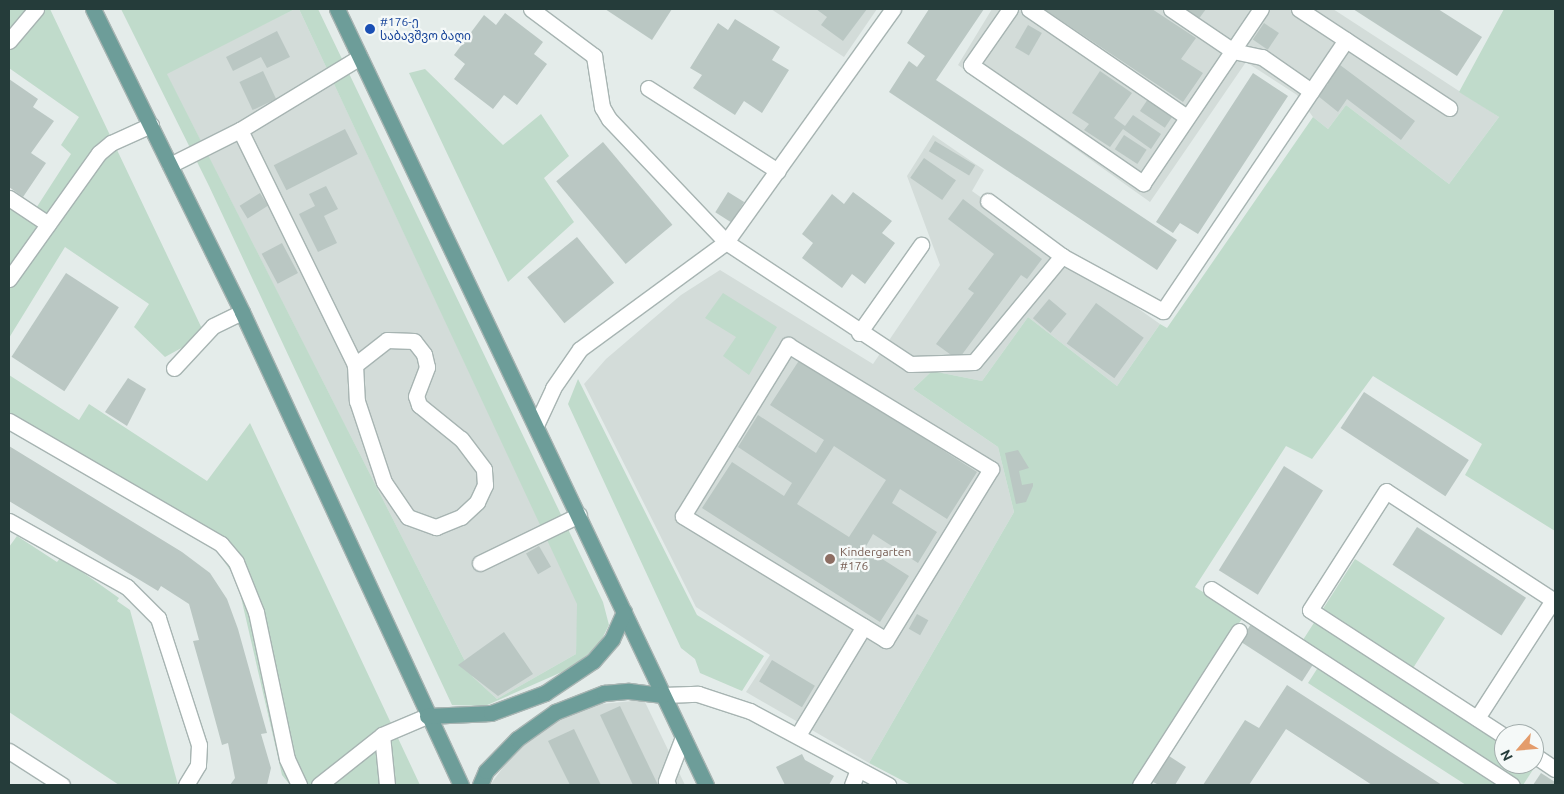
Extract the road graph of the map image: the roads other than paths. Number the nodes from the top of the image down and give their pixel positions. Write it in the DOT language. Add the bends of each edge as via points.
graph roads {
  1 [pos="36,9"];
  2 [pos="93,9"];
  3 [pos="337,9"];
  4 [pos="531,9"];
  5 [pos="893,9"];
  6 [pos="1010,9"];
  7 [pos="1029,9"];
  8 [pos="1171,9"];
  9 [pos="1261,9"];
  10 [pos="1299,9"];
  11 [pos="1346,40"];
  12 [pos="9,41"];
  13 [pos="1232,51"];
  14 [pos="360,57"];
  15 [pos="648,88"];
  16 [pos="1311,91"];
  17 [pos="1449,108"];
  18 [pos="1187,117"];
  19 [pos="151,125"];
  20 [pos="240,130"];
  21 [pos="170,165"];
  22 [pos="778,171"];
  23 [pos="9,198"];
  24 [pos="988,201"];
  25 [pos="48,224"];
  26 [pos="726,242"];
  27 [pos="920,245"];
  28 [pos="1062,256"];
  29 [pos="9,279"];
  30 [pos="242,312"];
  31 [pos="859,333"];
  32 [pos="355,365"];
  33 [pos="174,368"];
  34 [pos="9,421"];
  35 [pos="537,423"];
  36 [pos="579,515"];
  37 [pos="9,521"];
  38 [pos="480,563"];
  39 [pos="1211,589"];
  40 [pos="624,612"];
  41 [pos="864,626"];
  42 [pos="1239,631"];
  43 [pos="663,695"];
  44 [pos="427,716"];
  45 [pos="1477,718"];
  46 [pos="1494,729"];
  47 [pos="798,734"];
  48 [pos="382,735"];
  49 [pos="682,736"];
  50 [pos="9,752"];
  51 [pos="1544,762"];
  52 [pos="858,769"];
  53 [pos="1555,769"];
  54 [pos="62,785"];
  55 [pos="186,785"];
  56 [pos="299,785"];
  57 [pos="319,785"];
  58 [pos="387,785"];
  59 [pos="461,785"];
  60 [pos="480,785"];
  61 [pos="668,785"];
  62 [pos="706,785"];
  63 [pos="852,785"];
  64 [pos="888,785"];
  65 [pos="1140,785"];
  66 [pos="1512,785"];
  1 -- 12 [label="street"];
  2 -- 19 [label="main road"];
  3 -- 14 [label="main road"];
  4 -- 26 [label="street" via="594,56 602,106 609,119"];
  5 -- 22 [label="street"];
  6 -- 18 [label="street" via="971,65 1142,183"];
  7 -- 18 [label="street"];
  8 -- 13 [label="street"];
  9 -- 13 [label="street"];
  10 -- 11 [label="street"];
  11 -- 16 [label="street"];
  11 -- 17 [label="street"];
  13 -- 16 [label="street" via="1262,57"];
  13 -- 18 [label="street"];
  14 -- 20 [label="street"];
  14 -- 35 [label="main road"];
  15 -- 22 [label="street"];
  16 -- 28 [label="street" via="1163,311"];
  19 -- 21 [label="main road"];
  19 -- 25 [label="street" via="111,143 100,153"];
  20 -- 21 [label="street"];
  20 -- 32 [label="street"];
  21 -- 30 [label="main road"];
  22 -- 26 [label="street"];
  23 -- 25 [label="street"];
  24 -- 28 [label="street"];
  25 -- 29 [label="street"];
  26 -- 31 [label="street"];
  26 -- 35 [label="street" via="580,348 553,388"];
  27 -- 31 [label="street"];
  28 -- 31 [label="street" via="974,362 910,364"];
  30 -- 33 [label="street" via="213,326"];
  30 -- 44 [label="main road"];
  32 -- 32 [label="street" via="357,401 370,447 384,482 408,517 436,527 461,517 477,502 486,485 484,469 460,439 419,405 416,396 427,367 424,354 414,341 387,340"];
  34 -- 56 [label="street" via="221,544 236,562 256,612 287,760"];
  35 -- 36 [label="main road"];
  36 -- 38 [label="street"];
  36 -- 40 [label="main road"];
  37 -- 55 [label="street" via="127,587 158,618 199,745 198,765"];
  39 -- 66 [label="street"];
  40 -- 43 [label="main road"];
  40 -- 44 [label="main road" via="612,639 593,661 545,693 491,713"];
  41 -- 41 [label="street" via="683,516 788,345 991,469 886,640"];
  41 -- 47 [label="street"];
  42 -- 65 [label="street"];
  43 -- 47 [label="street" via="698,694 750,711"];
  43 -- 49 [label="main road"];
  43 -- 60 [label="main road" via="630,691 604,693 555,712 517,740 486,771"];
  44 -- 48 [label="street"];
  44 -- 59 [label="main road"];
  45 -- 45 [label="street" via="1310,610 1386,491 1553,600"];
  45 -- 46 [label="street"];
  47 -- 52 [label="street"];
  48 -- 57 [label="street"];
  48 -- 58 [label="street"];
  49 -- 61 [label="street" via="666,781"];
  49 -- 62 [label="main road"];
  50 -- 54 [label="street"];
  51 -- 53 [label="street"];
  52 -- 63 [label="street"];
  52 -- 64 [label="street"];
}
